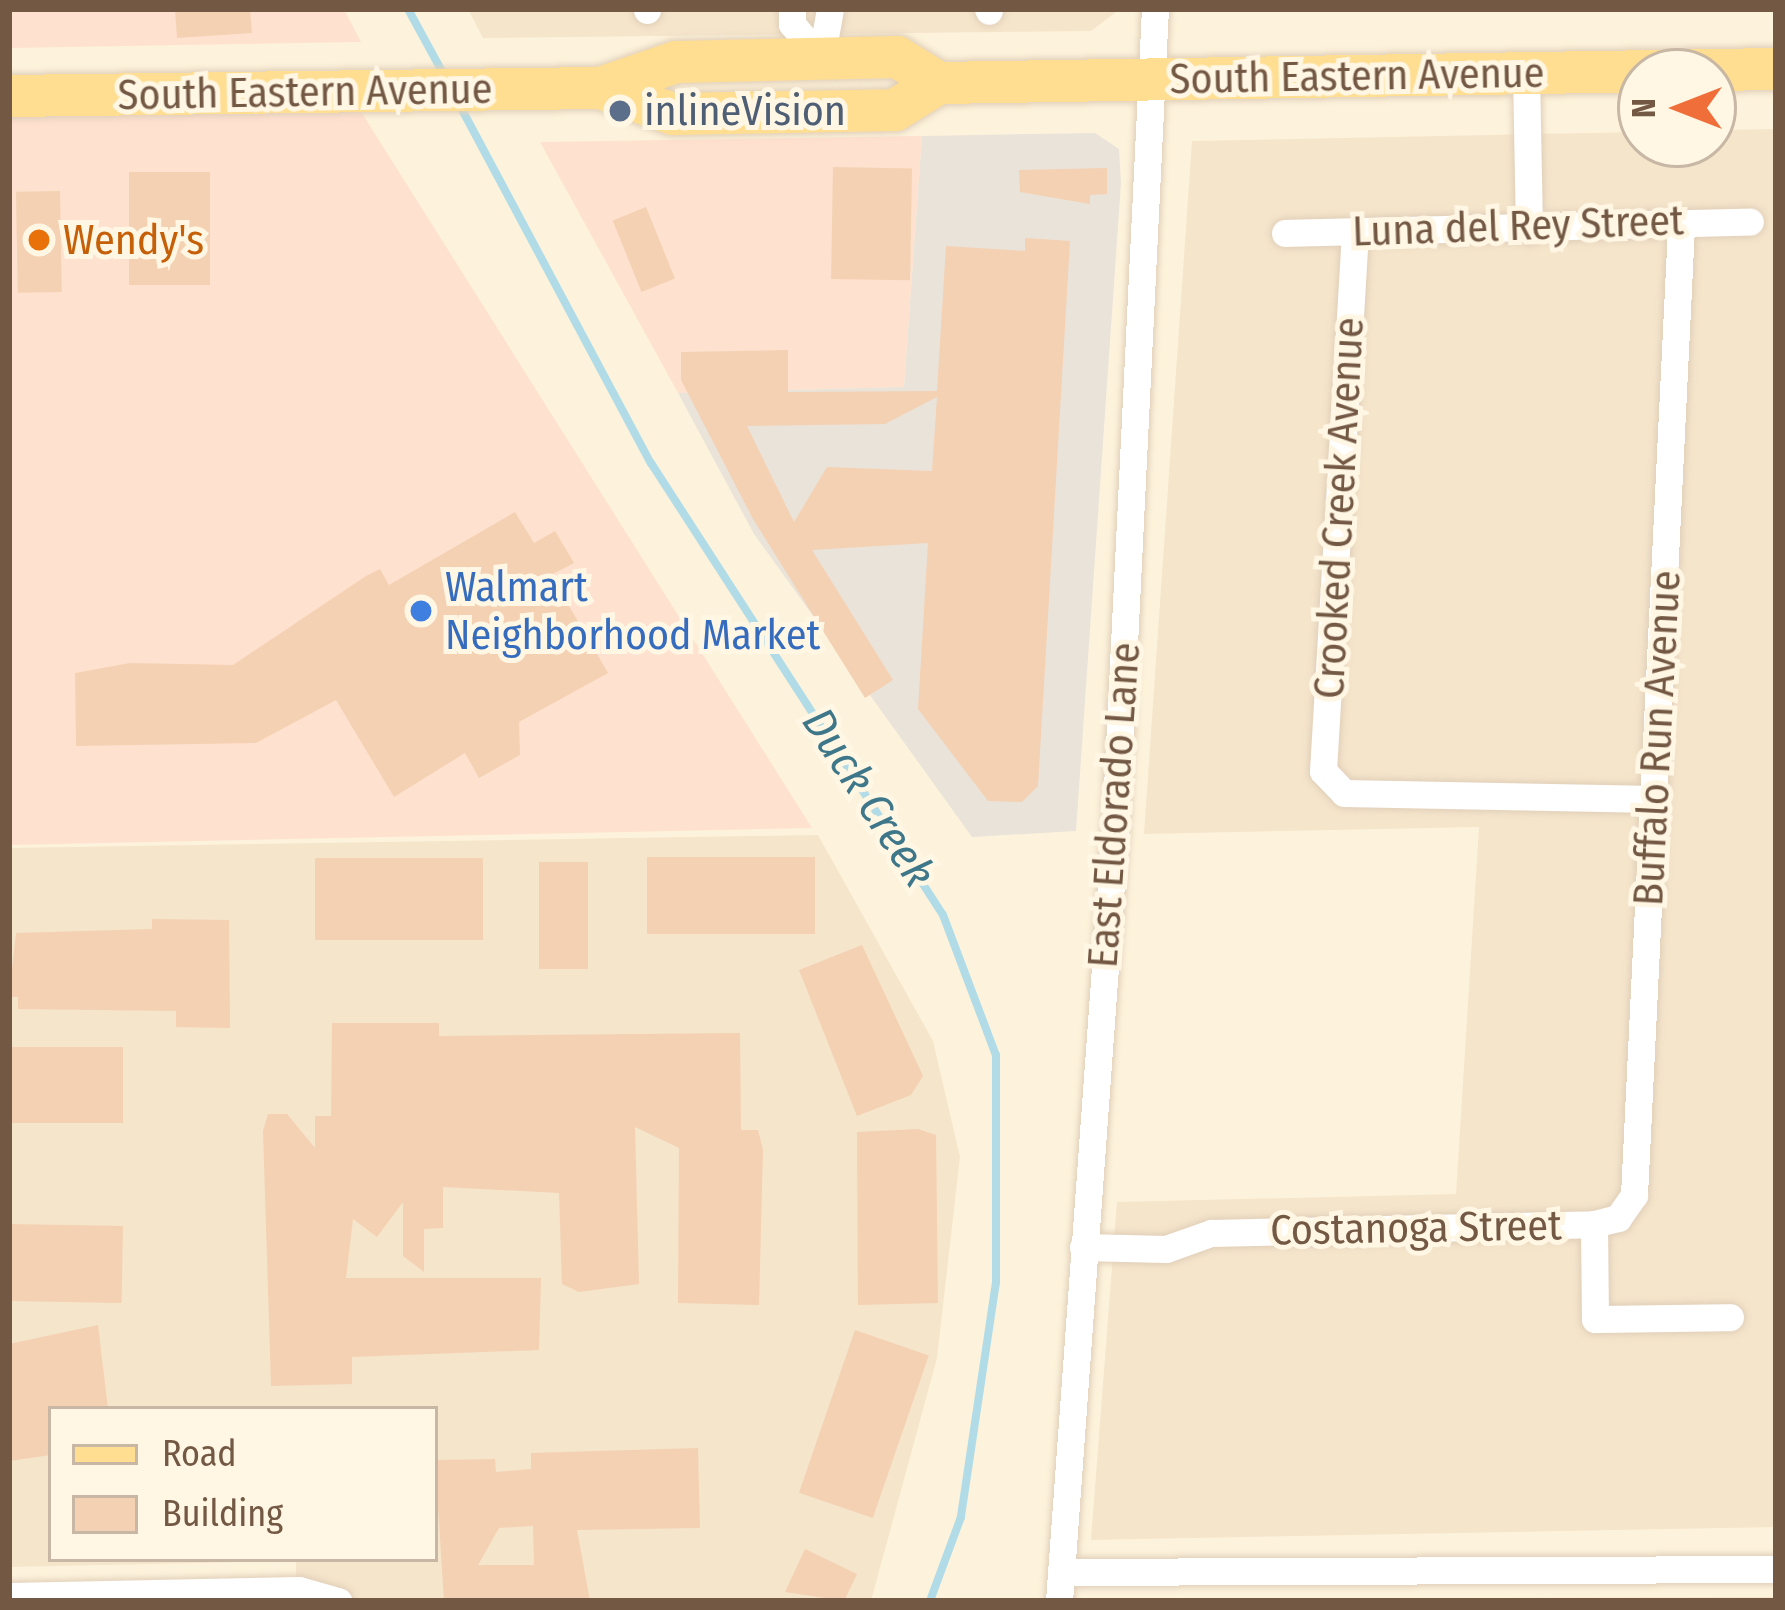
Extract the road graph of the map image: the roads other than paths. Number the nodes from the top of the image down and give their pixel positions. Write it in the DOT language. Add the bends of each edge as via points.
graph roads {
  1 [pos="792,9"];
  2 [pos="830,9"];
  3 [pos="1155,9"];
  4 [pos="821,58"];
  5 [pos="1776,69"];
  6 [pos="1526,73"];
  7 [pos="1156,79"];
  8 [pos="939,83"];
  9 [pos="600,88"];
  10 [pos="9,96"];
  11 [pos="673,114"];
  12 [pos="1750,222"];
  13 [pos="1681,227"];
  14 [pos="1529,230"];
  15 [pos="1355,232"];
  16 [pos="1285,233"];
  17 [pos="1654,799"];
  18 [pos="1594,1224"];
  19 [pos="1083,1247"];
  20 [pos="1730,1317"];
  21 [pos="1776,1569"];
  22 [pos="1061,1572"];
  23 [pos="9,1596"];
  24 [pos="338,1601"];
  25 [pos="1059,1601"];
  1 -- 4 [label="street" via="792,24"];
  2 -- 4 [label="street"];
  3 -- 7 [label="street, East Eldorado Lane"];
  4 -- 8 [label="main road, South Eastern Avenue" via="896,57"];
  4 -- 9 [label="main road, South Eastern Avenue" via="676,62"];
  4 -- 11 [label="main road" via="817,87 766,89"];
  5 -- 6 [label="main road, South Eastern Avenue"];
  6 -- 7 [label="main road, South Eastern Avenue"];
  6 -- 14 [label="street"];
  7 -- 8 [label="main road, South Eastern Avenue"];
  7 -- 19 [label="street, East Eldorado Lane"];
  8 -- 11 [label="main road, South Eastern Avenue" via="895,110"];
  9 -- 10 [label="main road, South Eastern Avenue"];
  9 -- 11 [label="main road, South Eastern Avenue"];
  12 -- 13 [label="street, Luna del Rey Street" via="1682,218"];
  13 -- 14 [label="street, Luna del Rey Street"];
  13 -- 17 [label="street, Buffalo Run Avenue"];
  14 -- 15 [label="street, Luna del Rey Street"];
  15 -- 16 [label="street, Luna del Rey Street"];
  15 -- 17 [label="street, Crooked Creek Avenue" via="1323,771 1344,793"];
  17 -- 18 [label="street, Buffalo Run Avenue" via="1634,1195 1618,1218"];
  18 -- 19 [label="street, Costanoga Street" via="1210,1233 1166,1249"];
  18 -- 20 [label="street, Costanoga Street" via="1595,1319"];
  19 -- 22 [label="street, East Eldorado Lane"];
  21 -- 22 [label="street"];
  22 -- 25 [label="street, East Eldorado Lane"];
  23 -- 24 [label="street" via="299,1590"];
}
